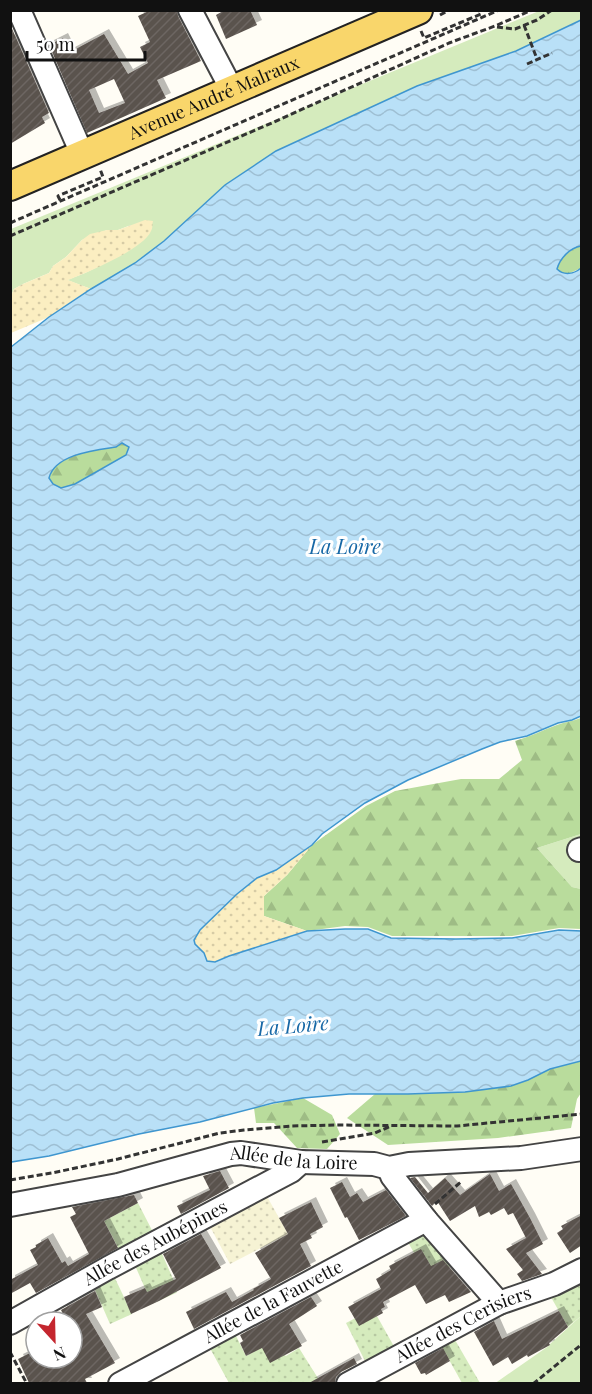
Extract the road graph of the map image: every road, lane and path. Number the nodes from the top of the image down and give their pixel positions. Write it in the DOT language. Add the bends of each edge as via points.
graph roads {
  1 [pos="20,10"];
  2 [pos="190,10"];
  3 [pos="479,10"];
  4 [pos="499,10"];
  5 [pos="532,10"];
  6 [pos="552,10"];
  7 [pos="401,18"];
  8 [pos="495,26"];
  9 [pos="524,27"];
  10 [pos="453,28"];
  11 [pos="461,33"];
  12 [pos="447,38"];
  13 [pos="552,52"];
  14 [pos="537,59"];
  15 [pos="527,64"];
  16 [pos="229,85"];
  17 [pos="86,155"];
  18 [pos="10,172"];
  19 [pos="10,186"];
  20 [pos="60,201"];
  21 [pos="10,223"];
  22 [pos="10,236"];
  23 [pos="582,1114"];
  24 [pos="392,1125"];
  25 [pos="582,1149"];
  26 [pos="308,1153"];
  27 [pos="477,1160"];
  28 [pos="389,1168"];
  29 [pos="10,1180"];
  30 [pos="10,1205"];
  31 [pos="424,1217"];
  32 [pos="582,1270"];
  33 [pos="499,1303"];
  34 [pos="10,1323"];
  35 [pos="582,1344"];
  36 [pos="10,1352"];
  37 [pos="27,1383"];
  38 [pos="120,1383"];
  39 [pos="348,1383"];
  40 [pos="533,1383"];
  1 -- 17 [label="street"];
  2 -- 16 [label="street"];
  3 -- 10 [label="path" via="481,14"];
  4 -- 11 [label="path"];
  5 -- 8 [label="path"];
  6 -- 9 [label="path"];
  7 -- 10 [label="path" via="424,39"];
  7 -- 16 [label="main road, Avenue André Malraux"];
  8 -- 9 [label="path"];
  8 -- 11 [label="path"];
  9 -- 14 [label="path"];
  10 -- 11 [label="path"];
  10 -- 12 [label="path"];
  11 -- 12 [label="path"];
  12 -- 20 [label="path"];
  12 -- 22 [label="path" via="285,117"];
  13 -- 14 [label="path"];
  14 -- 15 [label="path"];
  16 -- 17 [label="main road, Avenue André Malraux"];
  17 -- 18 [label="main road, Avenue André Malraux"];
  17 -- 19 [label="main road, Avenue André Malraux"];
  17 -- 20 [label="path" via="103,177 58,196"];
  20 -- 21 [label="path"];
  23 -- 24 [label="path" via="457,1126"];
  24 -- 26 [label="path"];
  24 -- 29 [label="path" via="292,1126 220,1133 118,1159"];
  25 -- 27 [label="street, Allée de la Loire"];
  26 -- 28 [label="street, Allée de la Loire"];
  26 -- 30 [label="street, Allée de la Loire" via="231,1154 118,1185"];
  26 -- 34 [label="street, Allée des Aubépines" via="291,1171"];
  27 -- 28 [label="street, Allée de la Loire"];
  27 -- 31 [label="path" via="471,1173"];
  28 -- 31 [label="street"];
  31 -- 33 [label="street"];
  31 -- 38 [label="street, Allée de la Fauvette"];
  32 -- 33 [label="street, Allée des Cerisiers"];
  33 -- 39 [label="street, Allée des Cerisiers"];
  35 -- 40 [label="path"];
  36 -- 37 [label="path"];
}
